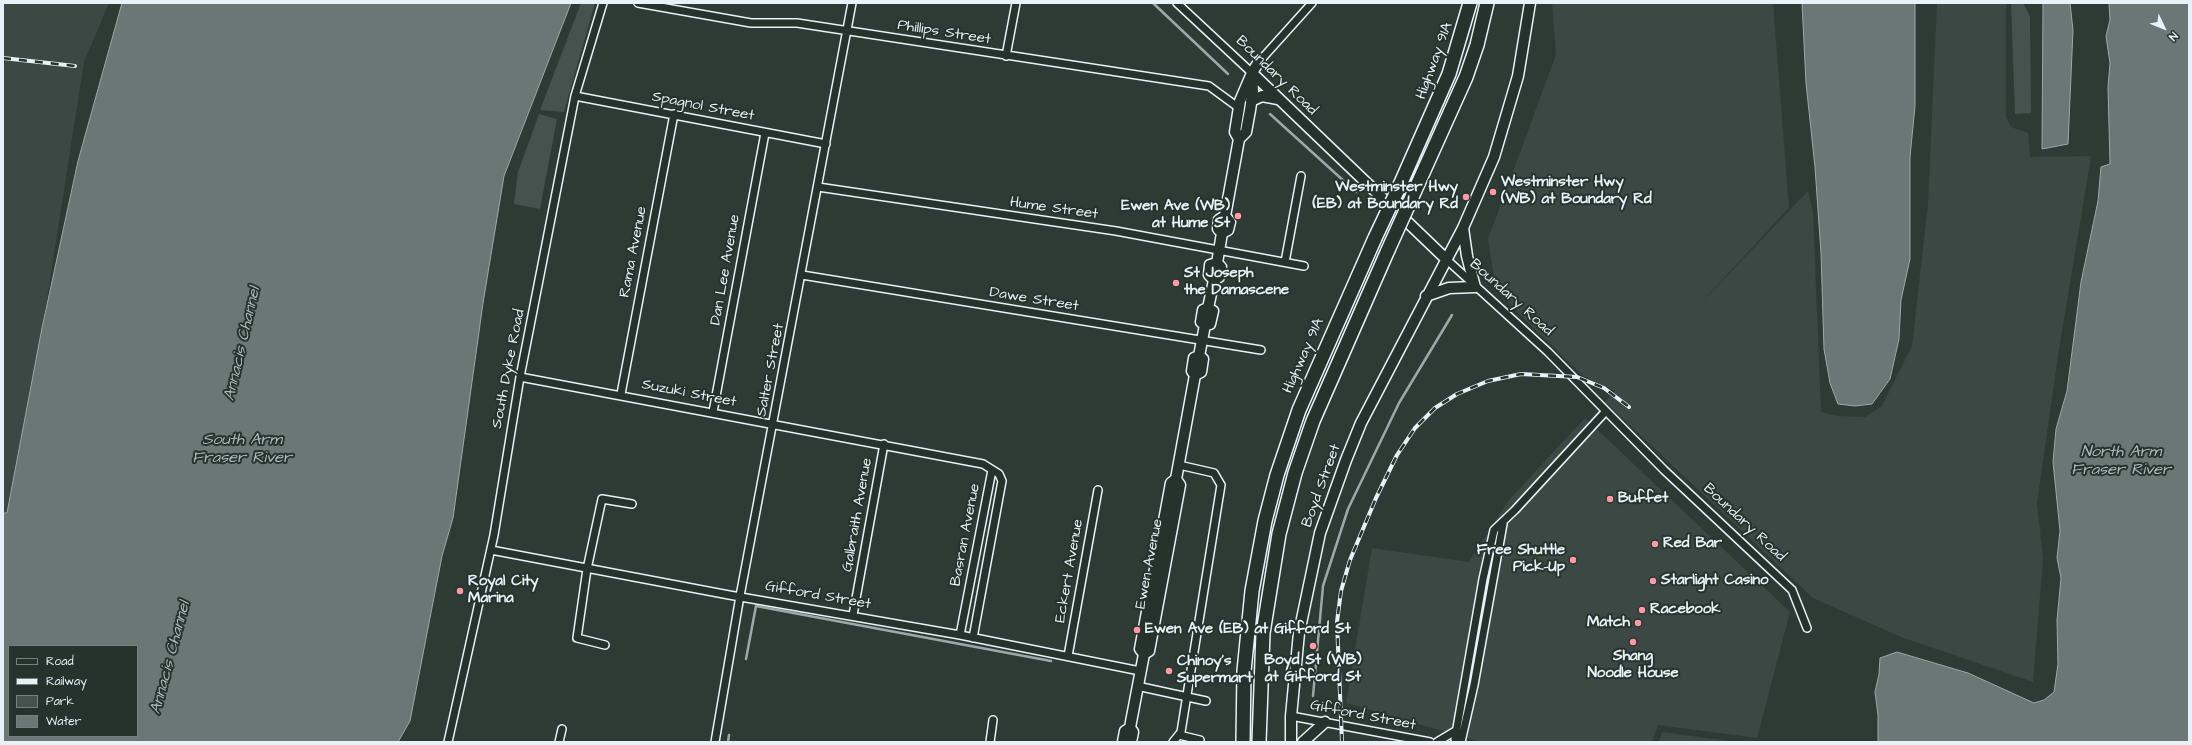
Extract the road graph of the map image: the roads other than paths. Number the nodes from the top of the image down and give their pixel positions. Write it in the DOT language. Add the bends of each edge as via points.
graph roads {
  1 [pos="603,3"];
  2 [pos="638,3"];
  3 [pos="852,3"];
  4 [pos="1016,3"];
  5 [pos="1177,3"];
  6 [pos="1312,3"];
  7 [pos="1470,3"];
  8 [pos="1487,3"];
  9 [pos="1530,3"];
  10 [pos="848,31"];
  11 [pos="1006,56"];
  12 [pos="1258,63"];
  13 [pos="1252,73"];
  14 [pos="575,96"];
  15 [pos="1278,99"];
  16 [pos="1251,101"];
  17 [pos="1239,108"];
  18 [pos="674,114"];
  19 [pos="765,133"];
  20 [pos="1239,139"];
  21 [pos="826,144"];
  22 [pos="1301,176"];
  23 [pos="818,187"];
  24 [pos="1463,228"];
  25 [pos="1219,250"];
  26 [pos="1446,259"];
  27 [pos="1285,262"];
  28 [pos="1304,266"];
  29 [pos="802,275"];
  30 [pos="1475,286"];
  31 [pos="1426,296"];
  32 [pos="1202,340"];
  33 [pos="1261,350"];
  34 [pos="520,377"];
  35 [pos="621,394"];
  36 [pos="1606,411"];
  37 [pos="713,412"];
  38 [pos="774,424"];
  39 [pos="884,444"];
  40 [pos="1179,465"];
  41 [pos="992,470"];
  42 [pos="1098,490"];
  43 [pos="632,504"];
  44 [pos="1503,524"];
  45 [pos="491,550"];
  46 [pos="587,569"];
  47 [pos="740,596"];
  48 [pos="853,615"];
  49 [pos="1807,628"];
  50 [pos="960,635"];
  51 [pos="973,638"];
  52 [pos="605,645"];
  53 [pos="1068,656"];
  54 [pos="1140,671"];
  55 [pos="1138,686"];
  56 [pos="1186,697"];
  57 [pos="1206,701"];
  58 [pos="1291,716"];
  59 [pos="994,720"];
  60 [pos="1325,722"];
  61 [pos="1130,728"];
  62 [pos="562,729"];
  63 [pos="1457,730"];
  64 [pos="1178,735"];
  65 [pos="1200,740"];
  66 [pos="448,742"];
  67 [pos="559,742"];
  68 [pos="715,742"];
  69 [pos="990,742"];
  70 [pos="1123,742"];
  71 [pos="1131,742"];
  72 [pos="1173,742"];
  73 [pos="1242,742"];
  74 [pos="1259,742"];
  75 [pos="1291,742"];
  76 [pos="1303,742"];
  77 [pos="1430,742"];
  78 [pos="1437,742"];
  79 [pos="1456,742"];
  80 [pos="1461,742"];
  1 -- 14 [label="street, South Dyke Road"];
  2 -- 10 [label="street, Phillips Street" via="751,23 797,23"];
  3 -- 10 [label="street, Salter Street"];
  4 -- 11 [label="street"];
  5 -- 13 [label="street, Boundary Road"];
  6 -- 12 [label="street"];
  7 -- 73 [label="highway, Highway 91A, bridge" via="1449,74 1299,410 1277,475 1252,591 1244,671"];
  8 -- 74 [label="highway, bridge" via="1466,77 1313,421 1295,473 1281,527 1263,633"];
  9 -- 24 [label="street, Boyd Street" via="1523,52 1503,133"];
  10 -- 11 [label="street, Phillips Street"];
  10 -- 21 [label="street, Salter Street"];
  11 -- 17 [label="street, Phillips Street" via="1209,86"];
  12 -- 13 [label="street, Ewen Avenue"];
  13 -- 15 [label="street, Boundary Road"];
  13 -- 16 [label="street, Ewen Avenue"];
  13 -- 17 [label="street, Ewen Avenue"];
  14 -- 18 [label="street, Spagnol Street"];
  14 -- 34 [label="street, South Dyke Road"];
  15 -- 16 [label="street" via="1262,96"];
  15 -- 26 [label="street, Boundary Road"];
  16 -- 20 [label="street, Ewen Avenue" via="1246,132"];
  17 -- 20 [label="street, Ewen Avenue" via="1235,132"];
  18 -- 19 [label="street, Spagnol Street"];
  18 -- 35 [label="street, Rama Avenue"];
  19 -- 21 [label="street, Spagnol Street"];
  19 -- 37 [label="street, Dan Lee Avenue"];
  20 -- 25 [label="street, Ewen Avenue" via="1225,216 1220,220 1218,229 1222,233"];
  21 -- 23 [label="street, Salter Street"];
  22 -- 27 [label="street"];
  23 -- 25 [label="street, Hume Street" via="1116,231"];
  23 -- 29 [label="street, Salter Street"];
  24 -- 26 [label="street, Boyd Street"];
  24 -- 30 [label="street" via="1466,255"];
  25 -- 27 [label="street, Hume Street"];
  25 -- 32 [label="street, Ewen Avenue" via="1217,263 1210,264 1208,275 1214,280 1208,308 1203,310 1201,322 1205,325"];
  26 -- 30 [label="street, Boundary Road"];
  26 -- 31 [label="street, Boyd Street"];
  27 -- 28 [label="street, Hume Street"];
  29 -- 32 [label="street, Dawe Street"];
  29 -- 38 [label="street, Salter Street"];
  30 -- 31 [label="street" via="1449,288"];
  30 -- 36 [label="street, Boundary Road" via="1548,352"];
  31 -- 58 [label="street, Boyd Street" via="1362,423 1320,533 1299,633"];
  32 -- 33 [label="street, Dawe Street"];
  32 -- 40 [label="street, Ewen Avenue" via="1199,356 1194,358 1192,371 1196,375"];
  34 -- 35 [label="street, Suzuki Street"];
  34 -- 45 [label="street, South Dyke Road"];
  35 -- 37 [label="street, Suzuki Street"];
  36 -- 44 [label="street"];
  36 -- 49 [label="street, Boundary Road" via="1664,470 1792,590"];
  37 -- 38 [label="street, Suzuki Street"];
  38 -- 39 [label="street, Suzuki Street"];
  38 -- 47 [label="street, Salter Street"];
  39 -- 41 [label="street, Suzuki Street" via="983,464"];
  39 -- 48 [label="street, Galbraith Avenue"];
  40 -- 54 [label="street, Ewen Avenue" via="1176,479 1180,485 1148,651 1144,654"];
  40 -- 56 [label="street" via="1214,472 1222,485"];
  41 -- 50 [label="street, Basran Avenue"];
  41 -- 51 [label="street, Basran Avenue" via="1002,481"];
  42 -- 53 [label="street, Eckert Avenue"];
  43 -- 46 [label="street" via="602,499"];
  44 -- 63 [label="street" via="1498,525 1491,539"];
  44 -- 80 [label="street"];
  45 -- 46 [label="street, Gifford Street"];
  45 -- 66 [label="street, South Dyke Road"];
  46 -- 47 [label="street, Gifford Street"];
  46 -- 52 [label="street" via="577,638"];
  47 -- 48 [label="street, Gifford Street"];
  47 -- 68 [label="street, Salter Street"];
  48 -- 50 [label="street, Gifford Street"];
  50 -- 51 [label="street, Gifford Street"];
  51 -- 53 [label="street, Gifford Street"];
  53 -- 54 [label="street, Gifford Street"];
  54 -- 55 [label="street, Ewen Avenue"];
  55 -- 56 [label="street"];
  55 -- 61 [label="street, Ewen Avenue"];
  56 -- 57 [label="street"];
  56 -- 64 [label="street"];
  58 -- 60 [label="street, Gifford Street"];
  58 -- 75 [label="street, Boyd Street"];
  59 -- 69 [label="street"];
  60 -- 76 [label="street"];
  60 -- 77 [label="street, Gifford Street"];
  61 -- 70 [label="street, Ewen Avenue" via="1125,731"];
  61 -- 71 [label="street, Ewen Avenue" via="1133,732"];
  62 -- 67 [label="street"];
  63 -- 78 [label="street"];
  63 -- 79 [label="street"];
  64 -- 65 [label="street"];
  64 -- 72 [label="street"];
}
